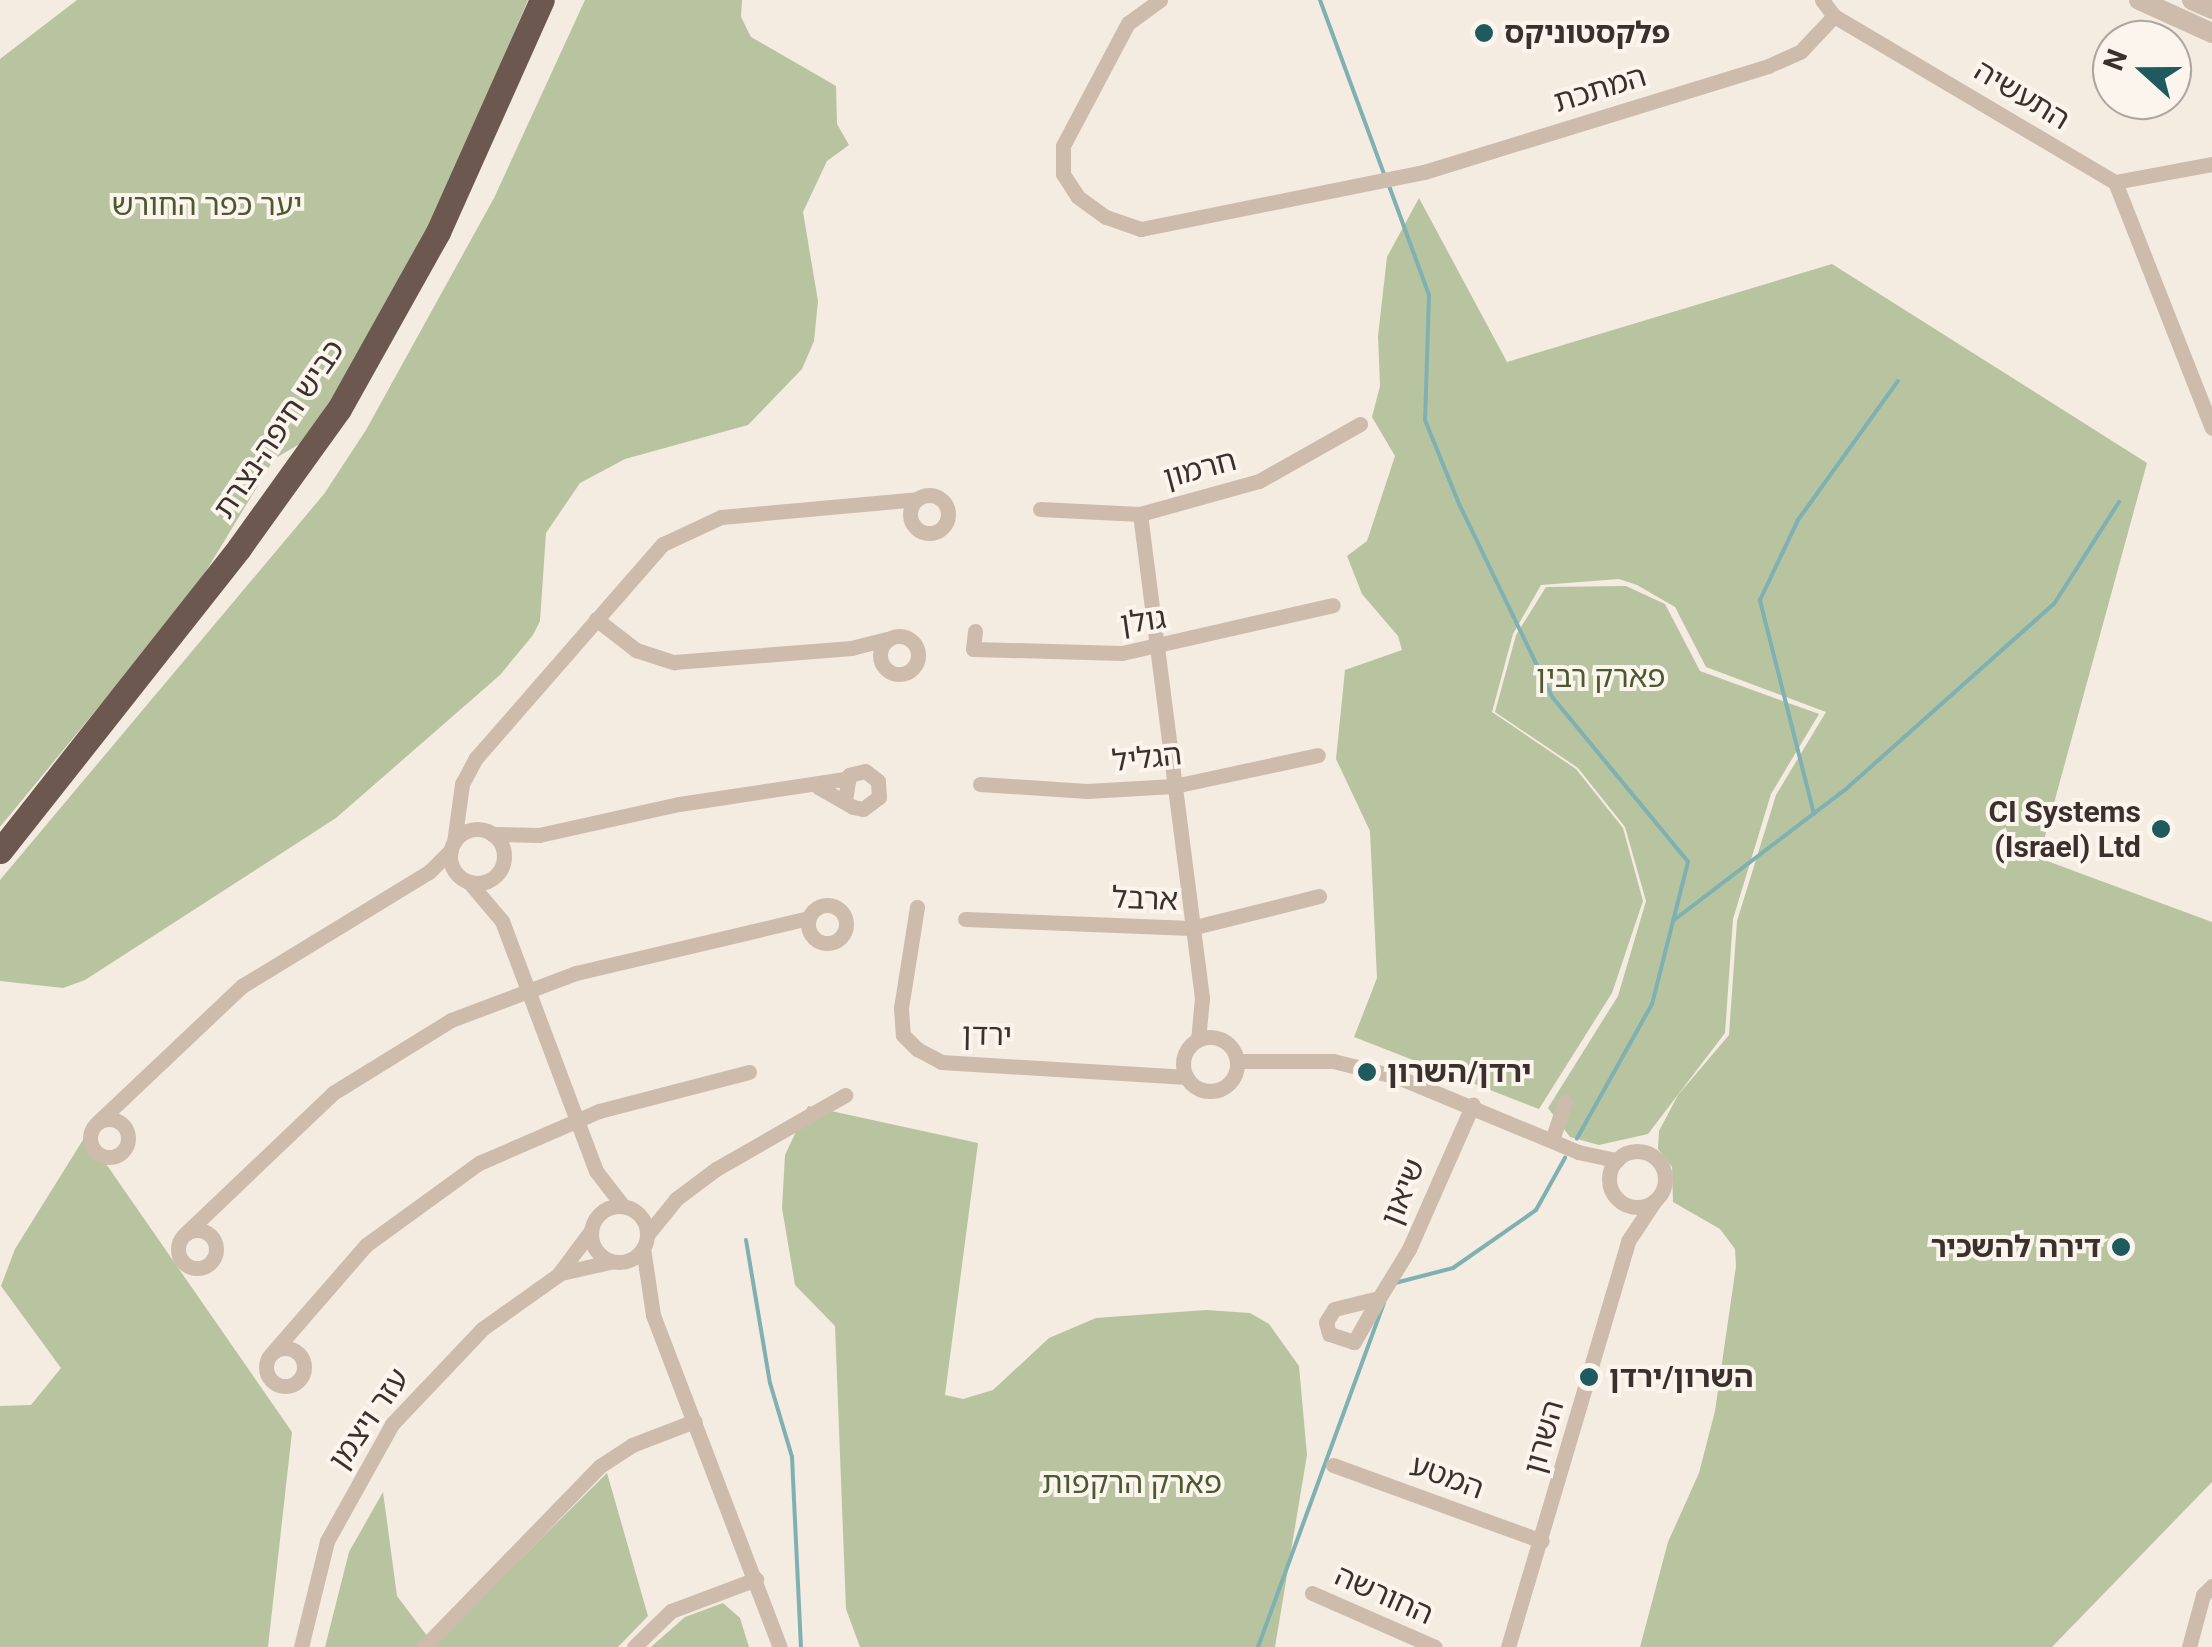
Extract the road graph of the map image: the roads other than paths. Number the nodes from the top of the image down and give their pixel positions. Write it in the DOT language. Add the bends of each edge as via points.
graph roads {
  1 [pos="542,0"];
  2 [pos="1160,0"];
  3 [pos="1822,0"];
  4 [pos="2139,0"];
  5 [pos="2192,0"];
  6 [pos="2212,9"];
  7 [pos="1834,16"];
  8 [pos="2212,33"];
  9 [pos="2212,164"];
  10 [pos="2114,182"];
  11 [pos="1360,424"];
  12 [pos="2212,428"];
  13 [pos="917,499"];
  14 [pos="876,506"];
  15 [pos="1040,509"];
  16 [pos="1140,514"];
  17 [pos="910,520"];
  18 [pos="1333,605"];
  19 [pos="596,619"];
  20 [pos="975,631"];
  21 [pos="887,640"];
  22 [pos="851,648"];
  23 [pos="1157,650"];
  24 [pos="882,662"];
  25 [pos="1318,756"];
  26 [pos="464,778"];
  27 [pos="845,779"];
  28 [pos="980,784"];
  29 [pos="1174,786"];
  30 [pos="816,787"];
  31 [pos="845,800"];
  32 [pos="488,832"];
  33 [pos="543,834"];
  34 [pos="452,846"];
  35 [pos="0,851"];
  36 [pos="500,867"];
  37 [pos="464,880"];
  38 [pos="398,891"];
  39 [pos="1319,896"];
  40 [pos="917,907"];
  41 [pos="808,918"];
  42 [pos="966,919"];
  43 [pos="502,921"];
  44 [pos="1191,928"];
  45 [pos="775,930"];
  46 [pos="814,939"];
  47 [pos="527,988"];
  48 [pos="1202,998"];
  49 [pos="1224,1041"];
  50 [pos="1192,1045"];
  51 [pos="1237,1061"];
  52 [pos="1148,1070"];
  53 [pos="749,1072"];
  54 [pos="1187,1077"];
  55 [pos="131,1088"];
  56 [pos="845,1095"];
  57 [pos="1565,1102"];
  58 [pos="1473,1104"];
  59 [pos="576,1118"];
  60 [pos="97,1123"];
  61 [pos="123,1125"];
  62 [pos="1552,1140"];
  63 [pos="1578,1152"];
  64 [pos="1616,1160"];
  65 [pos="596,1170"];
  66 [pos="1609,1182"];
  67 [pos="220,1196"];
  68 [pos="676,1199"];
  69 [pos="1621,1202"];
  70 [pos="1654,1202"];
  71 [pos="629,1209"];
  72 [pos="598,1215"];
  73 [pos="590,1232"];
  74 [pos="185,1234"];
  75 [pos="211,1236"];
  76 [pos="1628,1241"];
  77 [pos="645,1242"];
  78 [pos="615,1262"];
  79 [pos="558,1274"];
  80 [pos="648,1293"];
  81 [pos="1379,1298"];
  82 [pos="295,1325"];
  83 [pos="294,1350"];
  84 [pos="273,1352"];
  85 [pos="695,1421"];
  86 [pos="1334,1465"];
  87 [pos="1542,1541"];
  88 [pos="756,1579"];
  89 [pos="2212,1586"];
  90 [pos="1312,1593"];
  91 [pos="301,1647"];
  92 [pos="424,1647"];
  93 [pos="634,1647"];
  94 [pos="780,1647"];
  95 [pos="1435,1647"];
  96 [pos="1508,1647"];
  97 [pos="2188,1647"];
  1 -- 35 [label="highway, כביש חיפה-נצרת" via="438,232 339,409"];
  2 -- 7 [label="street, המתכת" via="1128,23 1063,146 1063,174 1078,197 1106,217 1141,229 1424,172 1768,66 1801,51"];
  3 -- 7 [label="street, התעשיה"];
  4 -- 8 [label="street"];
  5 -- 6 [label="street"];
  7 -- 10 [label="street, התעשיה"];
  9 -- 10 [label="street"];
  10 -- 12 [label="street"];
  11 -- 16 [label="street, חרמון" via="1258,481"];
  13 -- 14 [label="street"];
  13 -- 17 [label="street"];
  13 -- 17 [label="street" via="938,498 947,521 926,533"];
  14 -- 17 [label="street"];
  14 -- 19 [label="street" via="742,513 701,522 663,544"];
  15 -- 16 [label="street, חרמון"];
  16 -- 23 [label="street"];
  18 -- 23 [label="street, גולן"];
  19 -- 22 [label="street" via="636,650 674,662"];
  19 -- 26 [label="street"];
  20 -- 23 [label="street, גולן" via="973,649 1050,656"];
  21 -- 22 [label="street"];
  21 -- 24 [label="street"];
  21 -- 24 [label="street" via="913,641 917,662 901,674"];
  22 -- 24 [label="street"];
  23 -- 29 [label="street"];
  25 -- 29 [label="street, הגליל"];
  26 -- 32 [label="street" via="469,814"];
  26 -- 34 [label="street"];
  27 -- 30 [label="street"];
  27 -- 31 [label="street"];
  27 -- 31 [label="street" via="865,771 880,791 868,808"];
  28 -- 29 [label="street, הגליל" via="1087,791"];
  29 -- 44 [label="street"];
  30 -- 31 [label="street"];
  30 -- 33 [label="street" via="679,804"];
  32 -- 33 [label="street"];
  32 -- 34 [label="street" via="464,832"];
  32 -- 36 [label="street"];
  33 -- 36 [label="street"];
  34 -- 37 [label="street"];
  34 -- 38 [label="street"];
  36 -- 37 [label="street"];
  36 -- 43 [label="street"];
  37 -- 38 [label="street" via="445,876"];
  37 -- 43 [label="street"];
  38 -- 55 [label="street" via="242,986"];
  39 -- 44 [label="street, ארבל"];
  40 -- 52 [label="street, ירדן" via="901,1008 904,1034 918,1050 942,1062"];
  41 -- 45 [label="street"];
  41 -- 46 [label="street"];
  41 -- 46 [label="street" via="831,905 846,920 839,939"];
  42 -- 44 [label="street, ארבל"];
  43 -- 47 [label="street"];
  44 -- 48 [label="street"];
  45 -- 46 [label="street"];
  45 -- 47 [label="street" via="672,947"];
  47 -- 59 [label="street"];
  47 -- 67 [label="street" via="451,1020 357,1075"];
  48 -- 49 [label="street"];
  48 -- 50 [label="street"];
  49 -- 50 [label="street"];
  49 -- 51 [label="street"];
  50 -- 52 [label="street, ירדן"];
  50 -- 54 [label="street"];
  51 -- 54 [label="street" via="1233,1078 1215,1092"];
  51 -- 58 [label="street" via="1334,1061"];
  52 -- 54 [label="street, ירדן"];
  53 -- 59 [label="street"];
  55 -- 60 [label="street"];
  55 -- 61 [label="street"];
  56 -- 68 [label="street" via="758,1142"];
  57 -- 62 [label="street"];
  58 -- 62 [label="street"];
  58 -- 81 [label="street, שיאון" via="1409,1249"];
  59 -- 65 [label="street"];
  59 -- 82 [label="street" via="509,1147 416,1204 344,1267"];
  60 -- 61 [label="street"];
  60 -- 61 [label="street" via="90,1144 106,1157 124,1150"];
  62 -- 63 [label="street"];
  63 -- 64 [label="street"];
  63 -- 66 [label="street"];
  64 -- 66 [label="street"];
  64 -- 70 [label="street" via="1635,1150 1660,1161 1664,1188"];
  65 -- 71 [label="street"];
  65 -- 72 [label="street"];
  66 -- 69 [label="street"];
  67 -- 74 [label="street"];
  67 -- 75 [label="street" via="210,1213"];
  68 -- 71 [label="street"];
  68 -- 77 [label="street"];
  69 -- 70 [label="street" via="1636,1208"];
  69 -- 76 [label="street, השרון"];
  70 -- 76 [label="street, השרון"];
  71 -- 72 [label="street"];
  71 -- 77 [label="street"];
  72 -- 73 [label="street"];
  73 -- 78 [label="street" via="595,1250"];
  73 -- 79 [label="street"];
  74 -- 75 [label="street"];
  74 -- 75 [label="street" via="178,1254 194,1268 214,1256"];
  76 -- 87 [label="street, השרון"];
  77 -- 78 [label="street"];
  77 -- 80 [label="street"];
  78 -- 79 [label="street"];
  78 -- 80 [label="street"];
  79 -- 91 [label="street, עזר ויצמן" via="450,1359 374,1450 328,1540"];
  80 -- 85 [label="street"];
  82 -- 83 [label="street"];
  82 -- 84 [label="street"];
  83 -- 84 [label="street"];
  83 -- 84 [label="street" via="304,1368 287,1386 266,1372"];
  85 -- 88 [label="street"];
  85 -- 92 [label="street" via="600,1466"];
  86 -- 87 [label="street, המטע"];
  87 -- 96 [label="street, השרון"];
  88 -- 93 [label="street" via="671,1611"];
  88 -- 94 [label="street"];
  89 -- 97 [label="street" via="2203,1594"];
  90 -- 95 [label="street, החורשה"];
}
